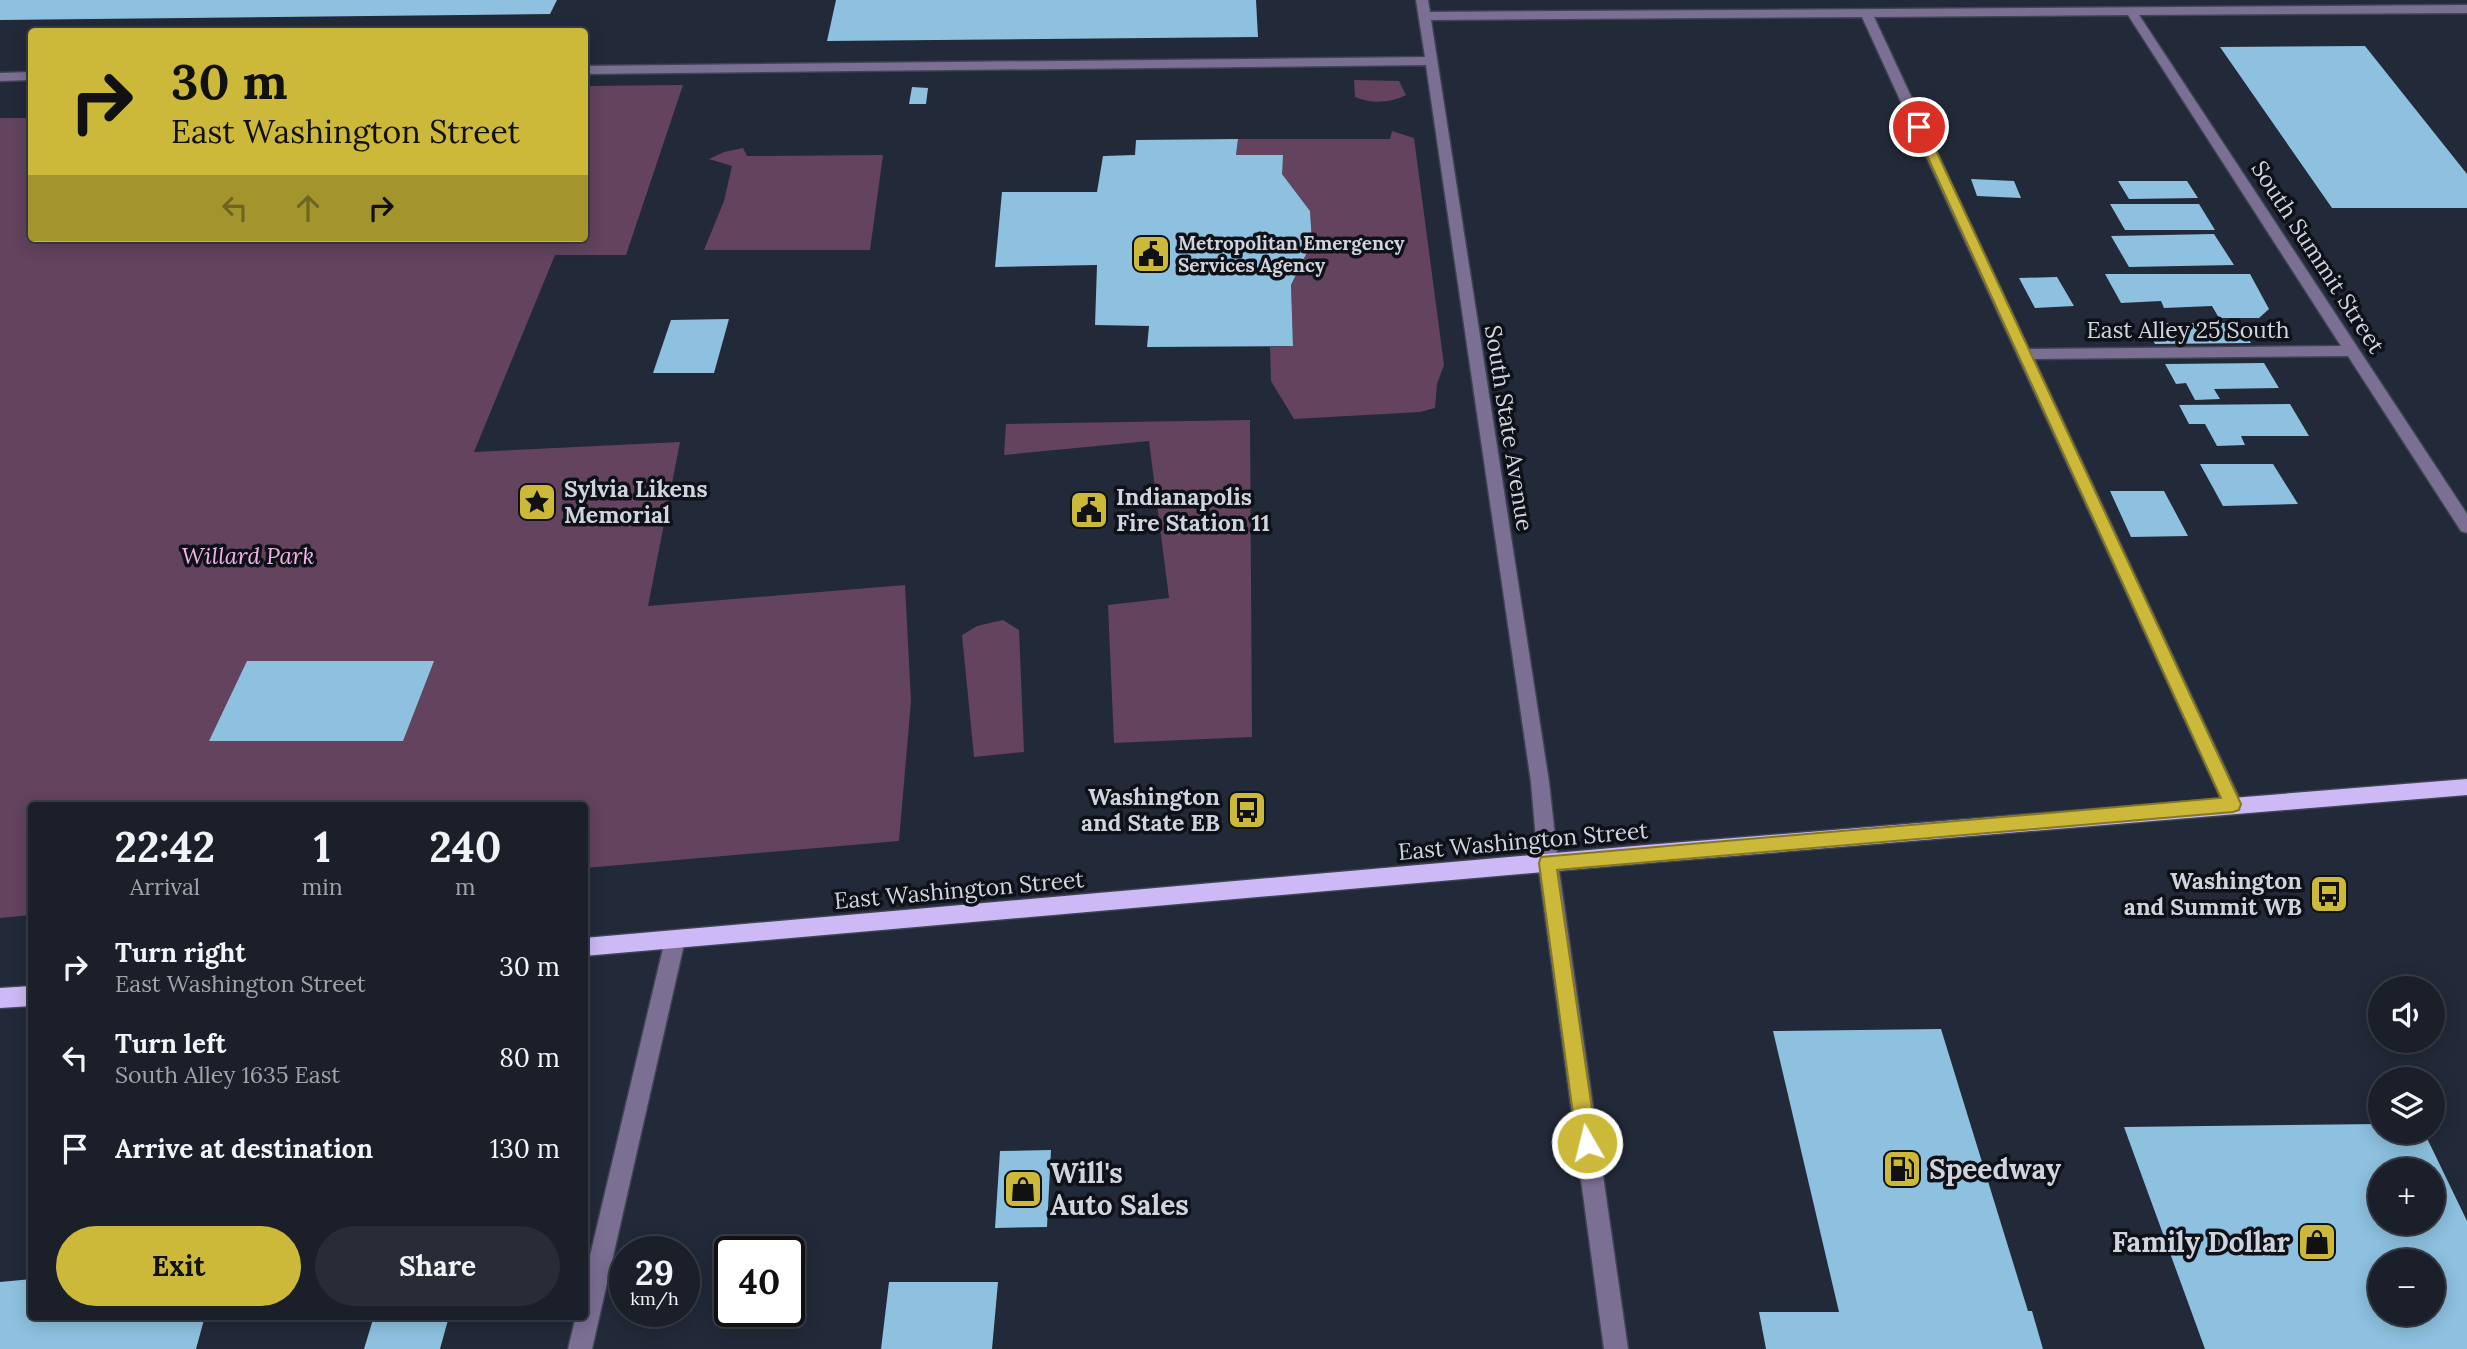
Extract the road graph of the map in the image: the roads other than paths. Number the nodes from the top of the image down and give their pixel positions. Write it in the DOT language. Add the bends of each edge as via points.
graph roads {
  1 [pos="1422,0"];
  2 [pos="2467,9"];
  3 [pos="2131,11"];
  4 [pos="1866,13"];
  5 [pos="1424,16"];
  6 [pos="1431,61"];
  7 [pos="588,70"];
  8 [pos="28,76"];
  9 [pos="0,77"];
  10 [pos="2353,351"];
  11 [pos="2024,354"];
  12 [pos="2467,527"];
  13 [pos="2467,787"];
  14 [pos="2233,804"];
  15 [pos="1548,863"];
  16 [pos="675,940"];
  17 [pos="588,947"];
  18 [pos="28,996"];
  19 [pos="0,998"];
  20 [pos="588,1315"];
  21 [pos="587,1320"];
  22 [pos="580,1349"];
  23 [pos="1616,1349"];
  1 -- 5 [label="street, South State Avenue"];
  2 -- 3 [label="street"];
  3 -- 4 [label="street"];
  3 -- 10 [label="street, South Summit Street"];
  4 -- 5 [label="street"];
  4 -- 11 [label="street"];
  5 -- 6 [label="street, South State Avenue"];
  6 -- 7 [label="street"];
  6 -- 15 [label="street, South State Avenue" via="1540,782"];
  8 -- 9 [label="street"];
  10 -- 11 [label="street, East Alley 25 South"];
  10 -- 12 [label="street, South Summit Street"];
  11 -- 14 [label="street"];
  13 -- 14 [label="main road, East Washington Street"];
  14 -- 15 [label="main road, East Washington Street"];
  15 -- 16 [label="main road, East Washington Street"];
  15 -- 23 [label="street, South State Avenue"];
  16 -- 17 [label="main road, East Washington Street"];
  16 -- 20 [label="street"];
  18 -- 19 [label="main road"];
  21 -- 22 [label="street"];
}
